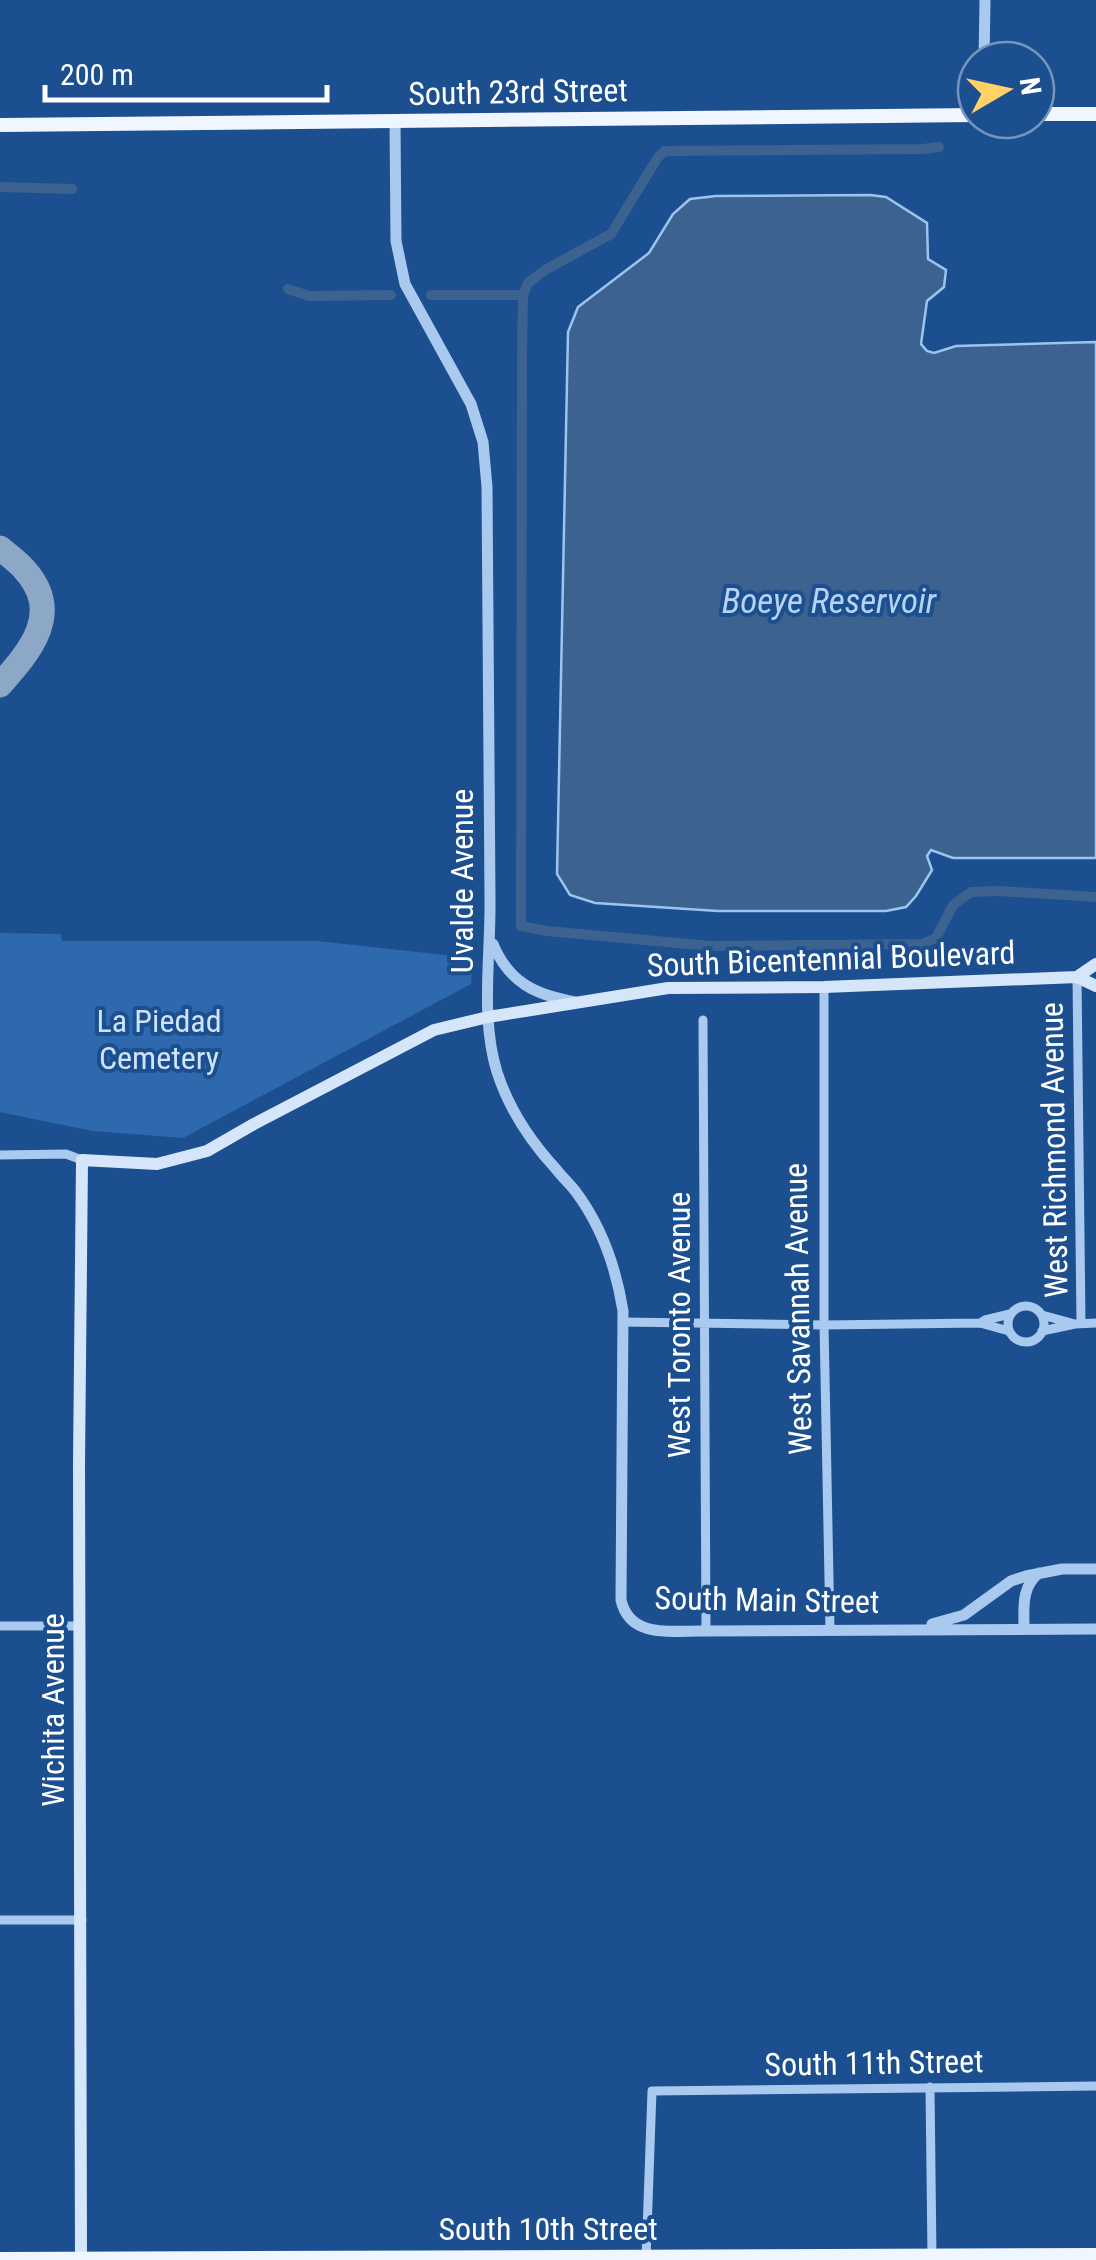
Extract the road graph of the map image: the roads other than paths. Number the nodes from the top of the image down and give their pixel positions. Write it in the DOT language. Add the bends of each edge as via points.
graph roads {
  1 [pos="984,0"];
  2 [pos="984,40"];
  3 [pos="1056,114"];
  4 [pos="1096,114"];
  5 [pos="956,115"];
  6 [pos="395,121"];
  7 [pos="0,125"];
  8 [pos="490,936"];
  9 [pos="1096,964"];
  10 [pos="1077,977"];
  11 [pos="1096,986"];
  12 [pos="824,987"];
  13 [pos="580,1002"];
  14 [pos="488,1017"];
  15 [pos="703,1020"];
  16 [pos="0,1155"];
  17 [pos="82,1160"];
  18 [pos="1010,1314"];
  19 [pos="1042,1315"];
  20 [pos="623,1322"];
  21 [pos="703,1323"];
  22 [pos="1096,1323"];
  23 [pos="980,1324"];
  24 [pos="1078,1324"];
  25 [pos="824,1325"];
  26 [pos="1009,1331"];
  27 [pos="1042,1331"];
  28 [pos="1096,1569"];
  29 [pos="1041,1572"];
  30 [pos="632,1622"];
  31 [pos="0,1626"];
  32 [pos="80,1626"];
  33 [pos="1024,1629"];
  34 [pos="1096,1629"];
  35 [pos="830,1630"];
  36 [pos="904,1630"];
  37 [pos="706,1631"];
  38 [pos="0,1920"];
  39 [pos="82,1920"];
  40 [pos="1096,2086"];
  41 [pos="930,2087"];
  42 [pos="1096,2255"];
  43 [pos="932,2256"];
  44 [pos="444,2258"];
  45 [pos="646,2258"];
  46 [pos="857,2258"];
  47 [pos="82,2259"];
  48 [pos="0,2260"];
  1 -- 2 [label="street"];
  3 -- 4 [label="main road"];
  5 -- 6 [label="main road, South 23rd Street"];
  6 -- 7 [label="main road, South 23rd Street"];
  6 -- 8 [label="street, Uvalde Avenue" via="396,241 405,284 471,404 483,442"];
  8 -- 13 [label="street" via="498,956 529,989"];
  8 -- 14 [label="street, Uvalde Avenue"];
  9 -- 10 [label="main road"];
  10 -- 11 [label="main road, South Bicentennial Boulevard"];
  10 -- 12 [label="main road, South Bicentennial Boulevard"];
  10 -- 24 [label="street, West Richmond Avenue"];
  12 -- 13 [label="main road, South Bicentennial Boulevard" via="668,988"];
  12 -- 25 [label="street, West Savannah Avenue"];
  13 -- 14 [label="main road, South Bicentennial Boulevard"];
  14 -- 17 [label="main road, South Bicentennial Boulevard" via="434,1030 208,1151 157,1164"];
  14 -- 20 [label="street, Uvalde Avenue" via="497,1072 520,1122 574,1188 606,1245"];
  15 -- 21 [label="street, West Toronto Avenue"];
  16 -- 17 [label="street" via="66,1154"];
  17 -- 32 [label="main road, Wichita Avenue"];
  18 -- 19 [label="street" via="1026,1305"];
  18 -- 23 [label="street"];
  18 -- 26 [label="street"];
  19 -- 24 [label="street"];
  19 -- 27 [label="street"];
  20 -- 21 [label="street"];
  20 -- 30 [label="street, Uvalde Avenue" via="622,1600"];
  21 -- 25 [label="street"];
  21 -- 37 [label="street, West Toronto Avenue"];
  22 -- 24 [label="street"];
  23 -- 25 [label="street"];
  23 -- 26 [label="street"];
  24 -- 27 [label="street"];
  25 -- 35 [label="street, West Savannah Avenue"];
  26 -- 27 [label="street" via="1025,1342"];
  28 -- 29 [label="street, South Main Street"];
  29 -- 33 [label="street" via="1026,1590"];
  29 -- 36 [label="street, South Main Street" via="1010,1581 964,1615"];
  30 -- 37 [label="street, South Main Street" via="648,1629"];
  31 -- 32 [label="street"];
  32 -- 39 [label="main road, Wichita Avenue"];
  33 -- 34 [label="street, South Main Street"];
  33 -- 36 [label="street, South Main Street"];
  35 -- 36 [label="street, South Main Street"];
  35 -- 37 [label="street, South Main Street"];
  38 -- 39 [label="street"];
  39 -- 47 [label="main road, Wichita Avenue"];
  40 -- 41 [label="street, South 11th Street"];
  41 -- 43 [label="street"];
  41 -- 45 [label="street, South 11th Street" via="652,2091"];
  42 -- 43 [label="main road, South 10th Street"];
  43 -- 46 [label="main road, South 10th Street"];
  44 -- 45 [label="main road, South 10th Street"];
  44 -- 47 [label="main road, South 10th Street"];
  45 -- 46 [label="main road, South 10th Street"];
  47 -- 48 [label="main road, South 10th Street"];
}
